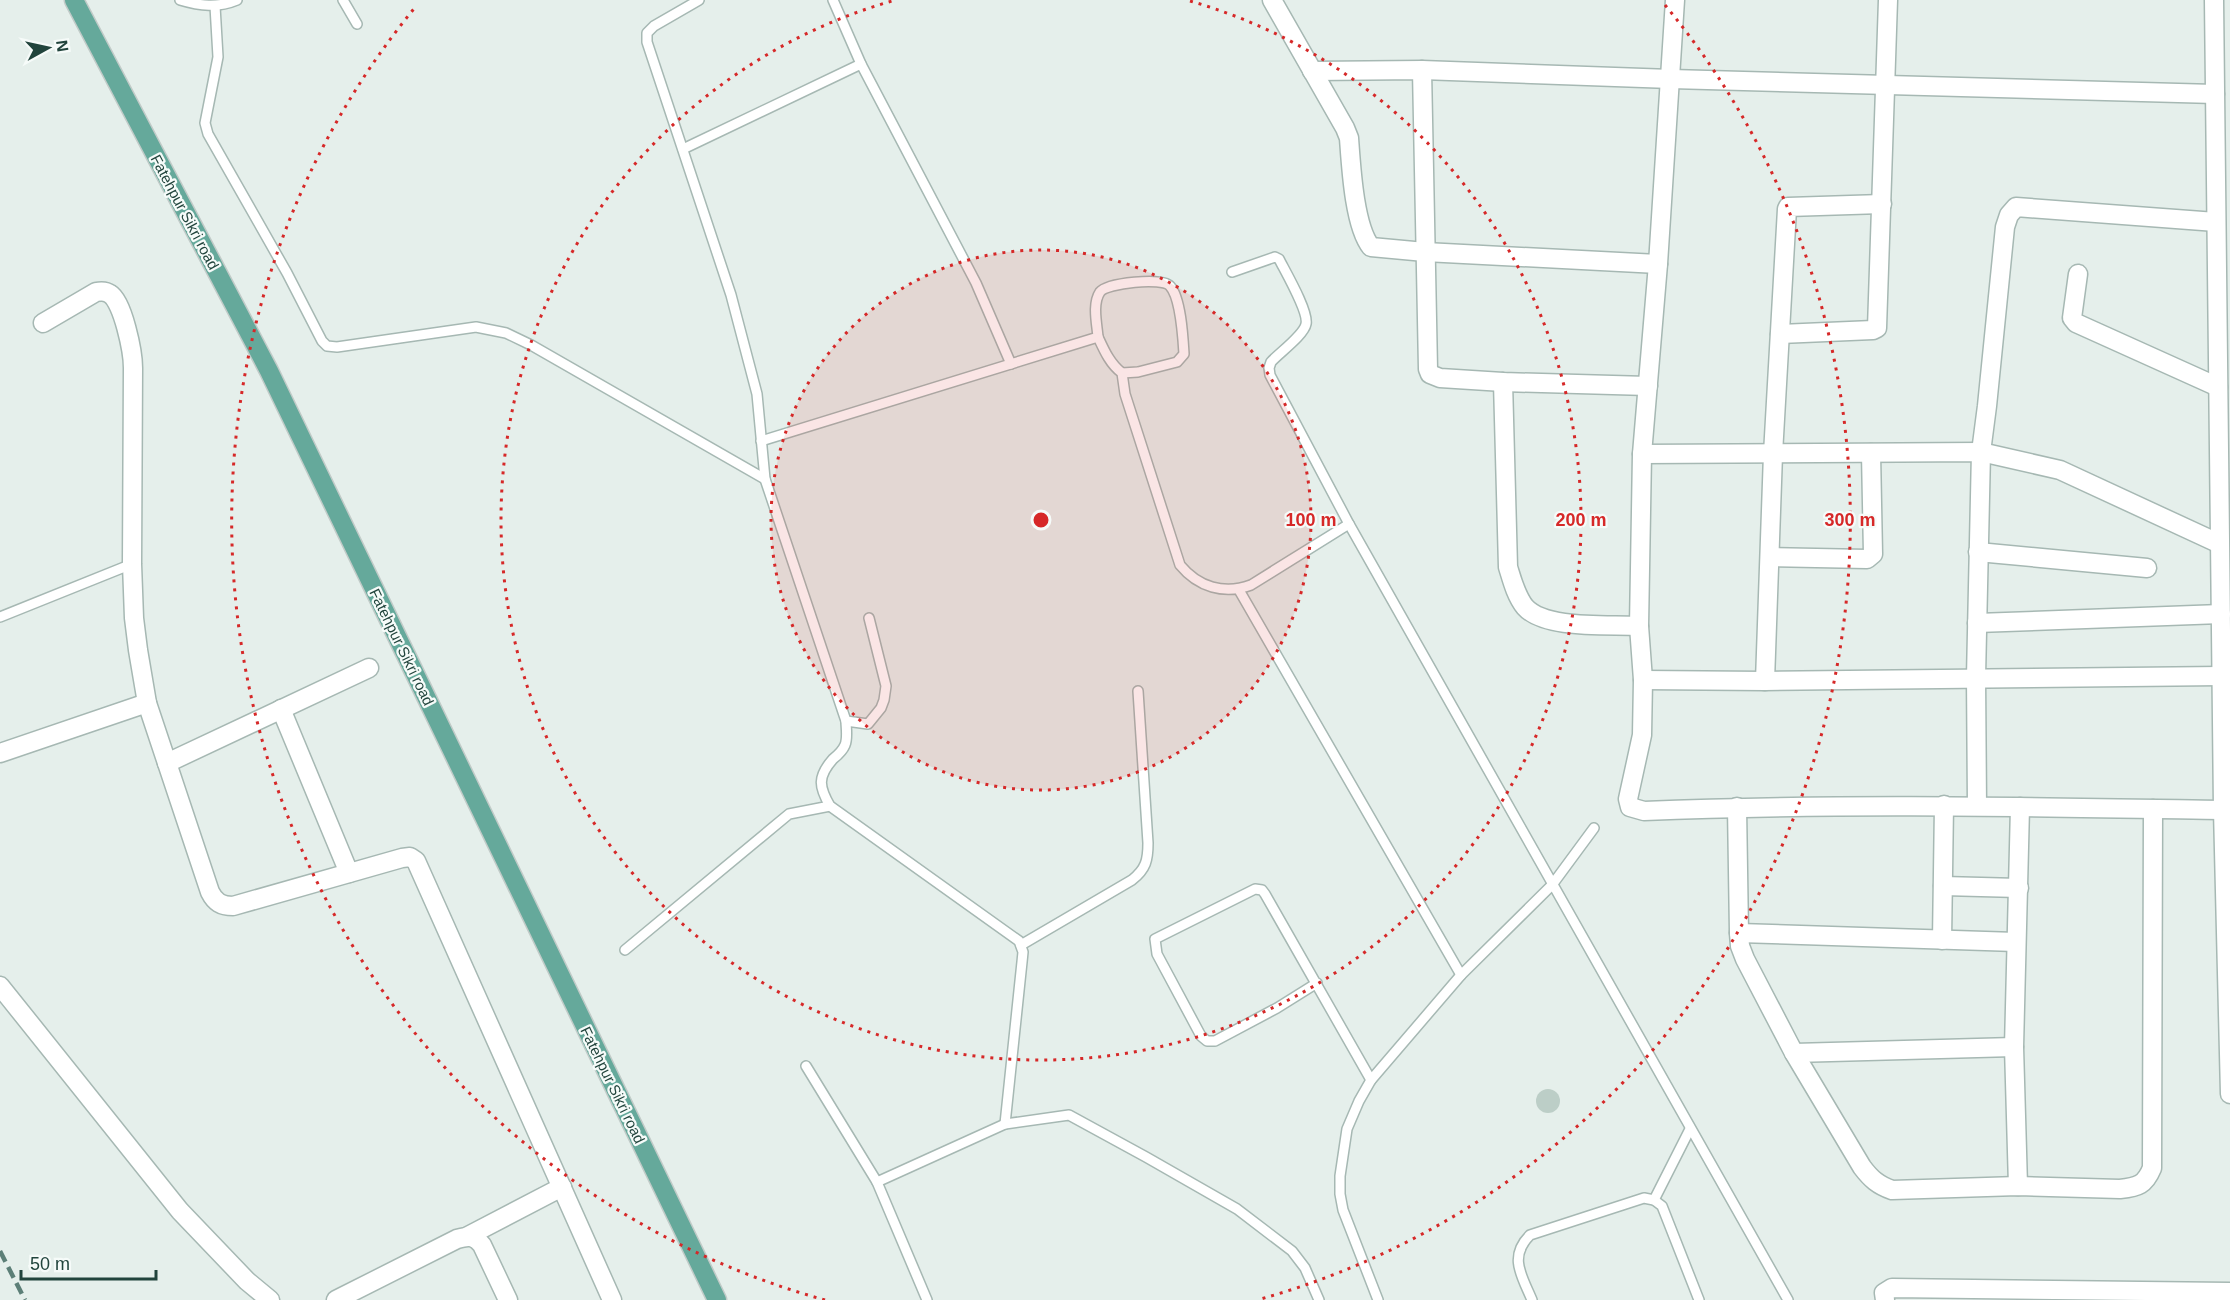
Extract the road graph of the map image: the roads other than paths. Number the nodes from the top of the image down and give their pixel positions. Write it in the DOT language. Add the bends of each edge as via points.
graph roads {
  1 [pos="74,0"];
  2 [pos="180,0"];
  3 [pos="237,0"];
  4 [pos="344,0"];
  5 [pos="833,0"];
  6 [pos="1272,0"];
  7 [pos="1675,0"];
  8 [pos="1888,0"];
  9 [pos="2214,0"];
  10 [pos="695,1"];
  11 [pos="215,6"];
  12 [pos="357,24"];
  13 [pos="861,63"];
  14 [pos="1422,70"];
  15 [pos="1312,71"];
  16 [pos="1671,80"];
  17 [pos="1886,84"];
  18 [pos="2215,93"];
  19 [pos="683,149"];
  20 [pos="1882,204"];
  21 [pos="2216,222"];
  22 [pos="1425,252"];
  23 [pos="1658,264"];
  24 [pos="1232,272"];
  25 [pos="2078,274"];
  26 [pos="44,322"];
  27 [pos="1780,334"];
  28 [pos="1098,337"];
  29 [pos="1011,364"];
  30 [pos="1122,373"];
  31 [pos="1503,382"];
  32 [pos="1648,386"];
  33 [pos="2218,387"];
  34 [pos="762,441"];
  35 [pos="1981,452"];
  36 [pos="1871,453"];
  37 [pos="1642,454"];
  38 [pos="1773,454"];
  39 [pos="765,479"];
  40 [pos="1350,524"];
  41 [pos="2220,544"];
  42 [pos="1978,552"];
  43 [pos="1770,557"];
  44 [pos="132,564"];
  45 [pos="2147,568"];
  46 [pos="1239,590"];
  47 [pos="2221,614"];
  48 [pos="0,616"];
  49 [pos="869,618"];
  50 [pos="1977,623"];
  51 [pos="1639,626"];
  52 [pos="369,668"];
  53 [pos="1976,677"];
  54 [pos="1643,680"];
  55 [pos="1765,681"];
  56 [pos="2225,686"];
  57 [pos="1138,692"];
  58 [pos="147,703"];
  59 [pos="281,709"];
  60 [pos="846,721"];
  61 [pos="0,753"];
  62 [pos="167,763"];
  63 [pos="1944,805"];
  64 [pos="830,806"];
  65 [pos="1977,806"];
  66 [pos="1737,807"];
  67 [pos="2020,807"];
  68 [pos="2153,809"];
  69 [pos="2223,810"];
  70 [pos="1594,828"];
  71 [pos="349,873"];
  72 [pos="1552,885"];
  73 [pos="1943,886"];
  74 [pos="2019,888"];
  75 [pos="1739,933"];
  76 [pos="1942,940"];
  77 [pos="2016,942"];
  78 [pos="1021,945"];
  79 [pos="625,950"];
  80 [pos="1461,975"];
  81 [pos="1317,983"];
  82 [pos="0,986"];
  83 [pos="2014,1047"];
  84 [pos="1794,1053"];
  85 [pos="806,1066"];
  86 [pos="1371,1080"];
  87 [pos="2230,1094"];
  88 [pos="1005,1124"];
  89 [pos="1690,1130"];
  90 [pos="877,1182"];
  91 [pos="2018,1186"];
  92 [pos="562,1187"];
  93 [pos="1654,1200"];
  94 [pos="468,1236"];
  95 [pos="2230,1292"];
  96 [pos="270,1300"];
  97 [pos="336,1300"];
  98 [pos="507,1300"];
  99 [pos="612,1300"];
  100 [pos="717,1300"];
  101 [pos="927,1300"];
  102 [pos="1319,1300"];
  103 [pos="1377,1300"];
  104 [pos="1532,1300"];
  105 [pos="1699,1300"];
  106 [pos="1788,1300"];
  107 [pos="1885,1300"];
  1 -- 100 [label="main road, Fatehpur Sikri road" via="269,371"];
  2 -- 11 [label="lane"];
  3 -- 11 [label="lane"];
  4 -- 12 [label="lane"];
  5 -- 13 [label="lane"];
  6 -- 15 [label="street"];
  7 -- 16 [label="street"];
  8 -- 17 [label="street"];
  9 -- 18 [label="street"];
  10 -- 19 [label="lane" via="647,33"];
  11 -- 39 [label="lane" via="218,57 205,123 208,134 327,346 476,327 506,333"];
  13 -- 19 [label="lane"];
  13 -- 29 [label="lane" via="976,283"];
  14 -- 15 [label="street"];
  14 -- 16 [label="street"];
  14 -- 22 [label="street"];
  15 -- 22 [label="street" via="1346,128 1365,240 1371,247"];
  16 -- 17 [label="street"];
  16 -- 23 [label="street"];
  17 -- 18 [label="street"];
  17 -- 20 [label="street"];
  18 -- 21 [label="street"];
  19 -- 34 [label="lane" via="731,295 757,394"];
  20 -- 27 [label="street" via="1788,208"];
  20 -- 27 [label="street" via="1877,328"];
  21 -- 33 [label="street"];
  21 -- 35 [label="street" via="2016,207 2008,215 2005,227"];
  22 -- 23 [label="street"];
  22 -- 31 [label="street" via="1430,374"];
  23 -- 32 [label="street"];
  24 -- 40 [label="lane" via="1279,259 1304,312 1306,326 1270,362 1270,375"];
  25 -- 33 [label="street" via="2072,318 2076,323"];
  26 -- 44 [label="street" via="96,292 112,295 117,304 133,356"];
  27 -- 38 [label="street"];
  28 -- 29 [label="lane"];
  28 -- 30 [label="lane"];
  28 -- 30 [label="lane" via="1096,301 1101,290 1160,281 1170,286 1176,298 1184,354 1177,362"];
  29 -- 34 [label="lane"];
  30 -- 46 [label="lane" via="1125,394 1180,565 1204,585"];
  31 -- 32 [label="street"];
  31 -- 51 [label="street" via="1508,567 1519,597 1540,618 1555,622"];
  32 -- 37 [label="street"];
  33 -- 41 [label="street"];
  34 -- 39 [label="lane"];
  35 -- 36 [label="street"];
  35 -- 41 [label="street" via="2060,470"];
  35 -- 42 [label="street"];
  36 -- 38 [label="street"];
  36 -- 43 [label="street" via="1873,554 1867,559"];
  37 -- 38 [label="street"];
  37 -- 51 [label="street"];
  38 -- 43 [label="street"];
  39 -- 60 [label="lane"];
  40 -- 46 [label="lane"];
  40 -- 72 [label="lane"];
  41 -- 47 [label="street"];
  42 -- 45 [label="street"];
  42 -- 50 [label="street"];
  43 -- 55 [label="street"];
  44 -- 48 [label="lane"];
  44 -- 58 [label="street" via="134,618"];
  46 -- 80 [label="lane"];
  47 -- 50 [label="street"];
  47 -- 56 [label="street"];
  49 -- 60 [label="lane" via="886,686 884,700 868,724"];
  50 -- 53 [label="street"];
  51 -- 54 [label="street"];
  52 -- 59 [label="street"];
  53 -- 55 [label="street"];
  53 -- 56 [label="street"];
  53 -- 65 [label="street"];
  54 -- 55 [label="street"];
  54 -- 66 [label="street" via="1642,735 1629,807"];
  56 -- 69 [label="street"];
  57 -- 78 [label="lane" via="1148,843 1146,867 1132,880"];
  58 -- 61 [label="street"];
  58 -- 62 [label="street"];
  59 -- 62 [label="street"];
  59 -- 71 [label="street"];
  60 -- 64 [label="lane" via="846,743 822,776 823,794"];
  62 -- 71 [label="street" via="215,901 233,906"];
  63 -- 65 [label="street"];
  63 -- 66 [label="street"];
  63 -- 73 [label="street"];
  64 -- 78 [label="lane" via="1015,936"];
  64 -- 79 [label="lane" via="789,814"];
  65 -- 67 [label="street"];
  66 -- 75 [label="street"];
  67 -- 68 [label="street"];
  67 -- 74 [label="street"];
  68 -- 69 [label="street"];
  68 -- 91 [label="street" via="2152,1168 2148,1179 2136,1187"];
  69 -- 87 [label="street"];
  70 -- 72 [label="lane"];
  71 -- 92 [label="street" via="410,857 420,866"];
  72 -- 80 [label="lane"];
  72 -- 89 [label="lane"];
  73 -- 74 [label="street"];
  73 -- 76 [label="street"];
  74 -- 77 [label="street"];
  75 -- 76 [label="street"];
  75 -- 84 [label="street" via="1745,959"];
  76 -- 77 [label="street"];
  77 -- 83 [label="street"];
  78 -- 88 [label="lane"];
  80 -- 86 [label="lane"];
  81 -- 81 [label="lane" via="1262,890 1255,889 1155,939 1157,954 1201,1036 1208,1041 1215,1041"];
  81 -- 86 [label="lane"];
  82 -- 96 [label="street" via="180,1211"];
  83 -- 84 [label="street"];
  83 -- 91 [label="street"];
  84 -- 91 [label="street" via="1862,1167 1880,1186 1892,1190"];
  85 -- 90 [label="lane"];
  86 -- 103 [label="lane" via="1347,1128 1340,1194"];
  88 -- 90 [label="lane"];
  88 -- 102 [label="lane" via="1069,1115 1137,1151 1237,1209 1292,1251 1305,1268"];
  89 -- 93 [label="lane"];
  89 -- 106 [label="lane"];
  90 -- 101 [label="lane"];
  92 -- 94 [label="street"];
  92 -- 99 [label="street"];
  93 -- 104 [label="lane" via="1644,1198 1530,1235 1521,1244 1518,1267"];
  93 -- 105 [label="lane" via="1662,1206"];
  94 -- 97 [label="street"];
  94 -- 98 [label="street" via="482,1245"];
  95 -- 107 [label="street" via="1892,1288 1884,1293"];
}
